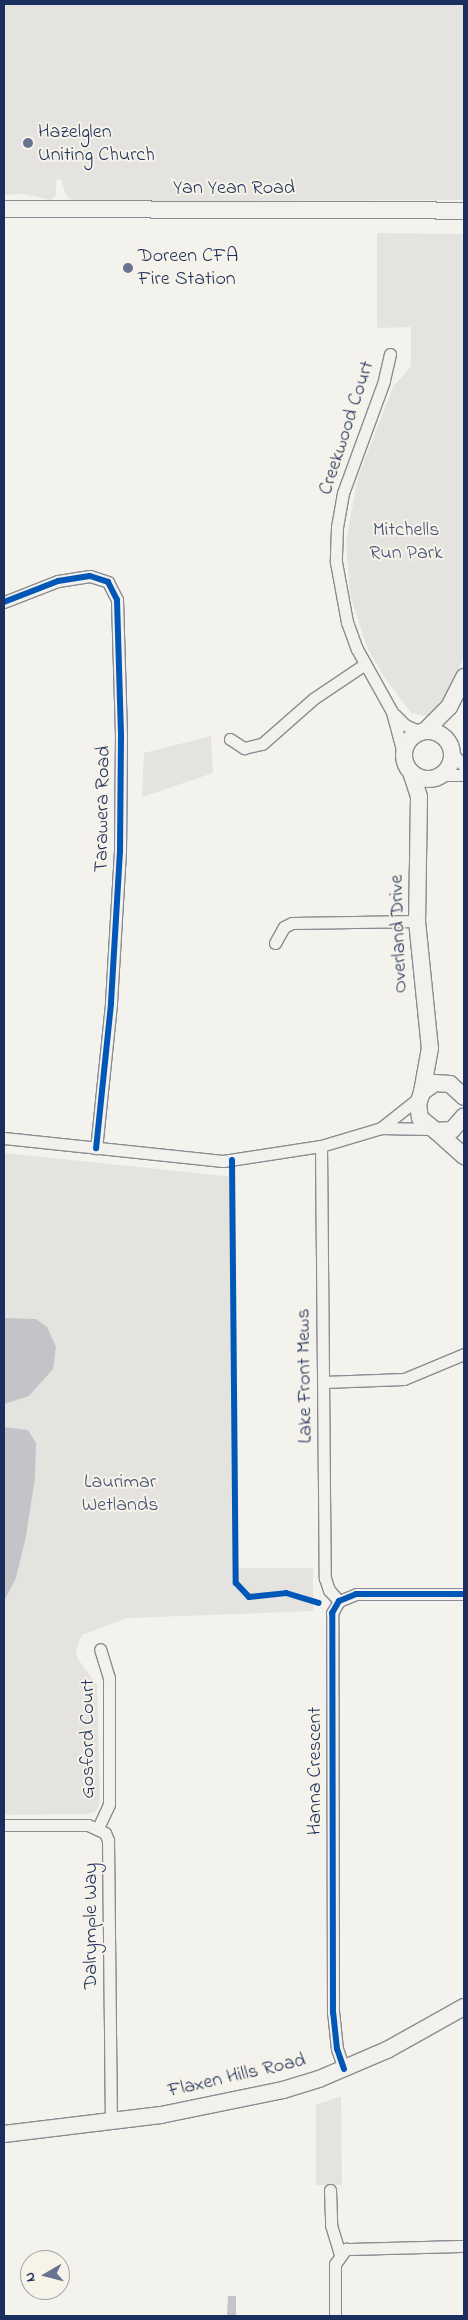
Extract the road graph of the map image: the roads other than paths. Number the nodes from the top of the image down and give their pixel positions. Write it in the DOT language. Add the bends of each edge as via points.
graph roads {
  1 [pos="4,209"];
  2 [pos="464,211"];
  3 [pos="390,354"];
  4 [pos="4,602"];
  5 [pos="365,664"];
  6 [pos="464,676"];
  7 [pos="449,707"];
  8 [pos="392,712"];
  9 [pos="423,732"];
  10 [pos="230,740"];
  11 [pos="451,749"];
  12 [pos="407,764"];
  13 [pos="464,766"];
  14 [pos="464,775"];
  15 [pos="439,776"];
  16 [pos="420,818"];
  17 [pos="417,921"];
  18 [pos="275,943"];
  19 [pos="430,1048"];
  20 [pos="459,1089"];
  21 [pos="421,1094"];
  22 [pos="464,1118"];
  23 [pos="380,1128"];
  24 [pos="433,1130"];
  25 [pos="4,1138"];
  26 [pos="464,1141"];
  27 [pos="322,1146"];
  28 [pos="96,1148"];
  29 [pos="464,1156"];
  30 [pos="464,1354"];
  31 [pos="324,1382"];
  32 [pos="464,1594"];
  33 [pos="339,1601"];
  34 [pos="100,1649"];
  35 [pos="4,1825"];
  36 [pos="98,1828"];
  37 [pos="464,2007"];
  38 [pos="344,2069"];
  39 [pos="111,2122"];
  40 [pos="4,2134"];
  41 [pos="330,2190"];
  42 [pos="464,2246"];
  43 [pos="340,2254"];
  44 [pos="335,2316"];
  1 -- 2 [label="street, Yan Yean Road"];
  3 -- 5 [label="street, Creekwood Court" via="384,381 343,493 337,527 340,593"];
  4 -- 28 [label="street, Tarawera Road" via="58,581 90,576 108,582 117,600 120,851"];
  5 -- 8 [label="street, Creekwood Court"];
  5 -- 10 [label="street" via="314,698 262,744 244,748"];
  6 -- 7 [label="street"];
  7 -- 9 [label="street"];
  7 -- 11 [label="street"];
  8 -- 9 [label="street, Creekwood Court" via="405,725"];
  8 -- 12 [label="street, Creekwood Court"];
  9 -- 11 [label="street" via="439,734"];
  9 -- 12 [label="street" via="408,741"];
  11 -- 13 [label="street"];
  11 -- 15 [label="street" via="448,769"];
  12 -- 15 [label="street" via="423,778"];
  12 -- 16 [label="street, Overland Drive" via="419,797"];
  14 -- 15 [label="street"];
  15 -- 16 [label="street, Overland Drive" via="429,790"];
  16 -- 17 [label="street, Overland Drive"];
  17 -- 18 [label="street" via="292,923 284,927"];
  17 -- 19 [label="street, Overland Drive"];
  19 -- 20 [label="street, Overland Drive" via="438,1067"];
  19 -- 21 [label="street, Overland Drive"];
  20 -- 21 [label="street" via="435,1083"];
  21 -- 23 [label="street"];
  21 -- 24 [label="street" via="418,1111"];
  22 -- 24 [label="street" via="452,1130"];
  22 -- 26 [label="street"];
  23 -- 24 [label="street"];
  23 -- 27 [label="street"];
  24 -- 29 [label="street"];
  25 -- 28 [label="street"];
  27 -- 28 [label="street" via="223,1161"];
  27 -- 31 [label="street, Lake Front Mews"];
  30 -- 31 [label="street" via="404,1379"];
  31 -- 33 [label="street, Lake Front Mews" via="325,1578 329,1590"];
  32 -- 33 [label="street" via="356,1594"];
  33 -- 38 [label="street, Hanna Crescent" via="331,1620 333,2013 337,2049"];
  34 -- 36 [label="street, Gosford Court" via="109,1678 109,1804"];
  35 -- 36 [label="street" via="88,1825"];
  36 -- 39 [label="street, Dalrymple Way" via="108,1840 110,1853"];
  37 -- 38 [label="street, Flaxen Hills Road" via="388,2050"];
  38 -- 39 [label="street, Flaxen Hills Road" via="250,2099"];
  39 -- 40 [label="street, Flaxen Hills Road"];
  41 -- 43 [label="street" via="331,2225"];
  42 -- 43 [label="street" via="361,2247"];
  43 -- 44 [label="street" via="335,2264"];
}
